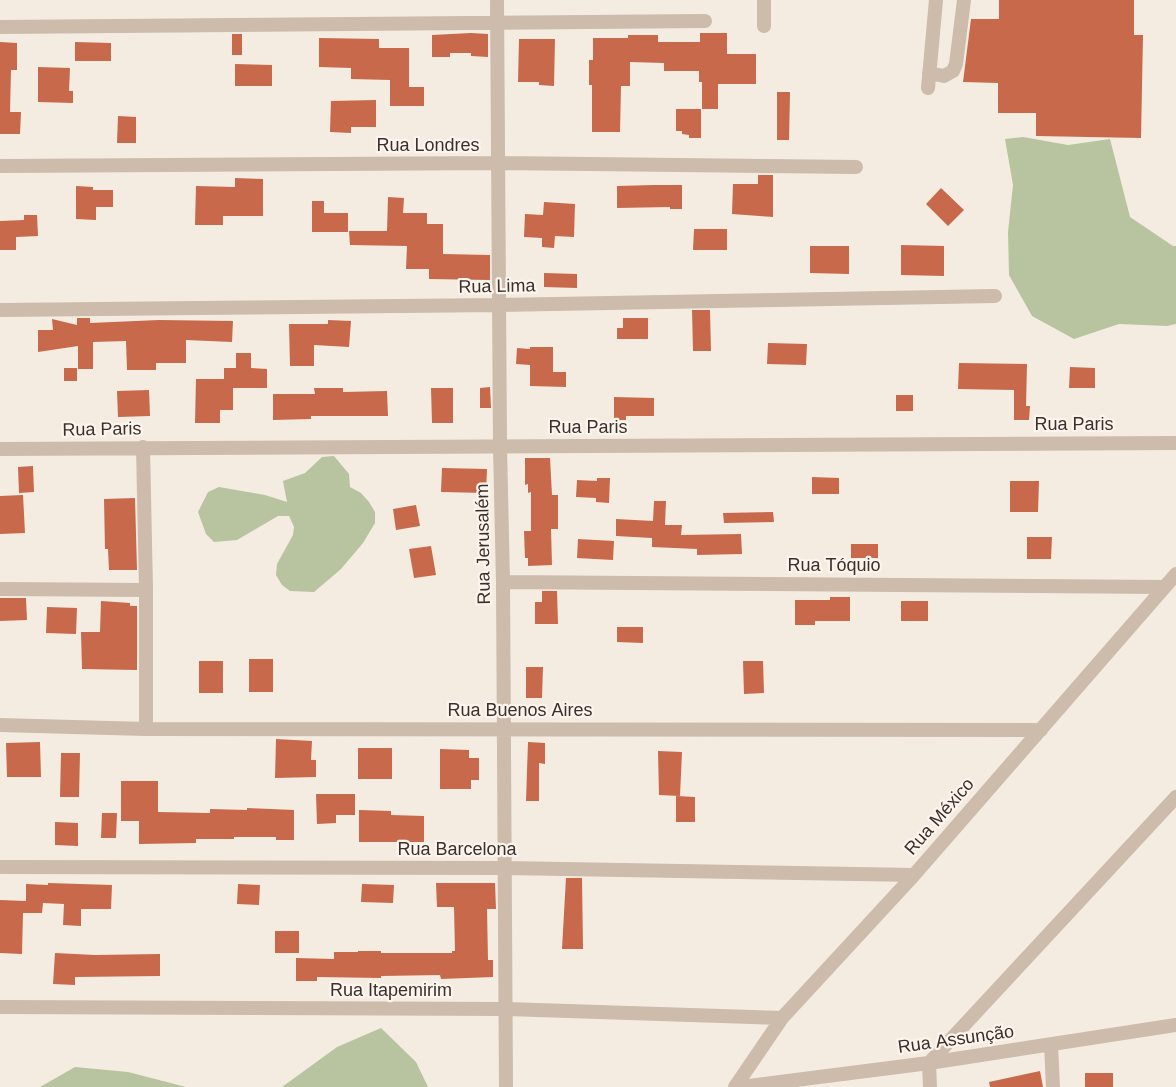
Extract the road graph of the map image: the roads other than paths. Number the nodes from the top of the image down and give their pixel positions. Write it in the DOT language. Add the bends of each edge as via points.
graph roads {
  1 [pos="497,0"];
  2 [pos="764,0"];
  3 [pos="936,0"];
  4 [pos="964,0"];
  5 [pos="705,21"];
  6 [pos="497,24"];
  7 [pos="764,26"];
  8 [pos="0,27"];
  9 [pos="929,73"];
  10 [pos="928,88"];
  11 [pos="499,163"];
  12 [pos="0,166"];
  13 [pos="856,167"];
  14 [pos="995,296"];
  15 [pos="499,305"];
  16 [pos="0,310"];
  17 [pos="1176,443"];
  18 [pos="500,446"];
  19 [pos="143,447"];
  20 [pos="0,449"];
  21 [pos="1176,574"];
  22 [pos="503,582"];
  23 [pos="1164,587"];
  24 [pos="0,590"];
  25 [pos="146,590"];
  26 [pos="0,725"];
  27 [pos="146,729"];
  28 [pos="503,729"];
  29 [pos="1041,730"];
  30 [pos="1176,797"];
  31 [pos="0,867"];
  32 [pos="505,868"];
  33 [pos="914,874"];
  34 [pos="0,1007"];
  35 [pos="507,1010"];
  36 [pos="782,1018"];
  37 [pos="1176,1025"];
  38 [pos="1051,1045"];
  39 [pos="929,1063"];
  40 [pos="838,1081"];
  41 [pos="506,1087"];
  42 [pos="735,1087"];
  43 [pos="741,1087"];
  44 [pos="930,1087"];
  45 [pos="1053,1087"];
  1 -- 6 [label="street, Rua Jerusalém"];
  2 -- 7 [label="street"];
  3 -- 9 [label="street"];
  4 -- 9 [label="street" via="953,71 944,76"];
  5 -- 6 [label="street"];
  6 -- 8 [label="street"];
  6 -- 11 [label="street, Rua Jerusalém"];
  9 -- 10 [label="street"];
  11 -- 12 [label="street, Rua Londres"];
  11 -- 13 [label="street, Rua Londres"];
  11 -- 15 [label="street, Rua Jerusalém"];
  14 -- 15 [label="street, Rua Lima"];
  15 -- 16 [label="street, Rua Lima"];
  15 -- 18 [label="street, Rua Jerusalém"];
  17 -- 18 [label="street, Rua Paris"];
  18 -- 19 [label="street, Rua Paris"];
  18 -- 22 [label="street, Rua Jerusalém"];
  19 -- 20 [label="street, Rua Paris"];
  19 -- 25 [label="street"];
  21 -- 23 [label="street, Rua México"];
  22 -- 23 [label="street, Rua Tóquio"];
  22 -- 28 [label="street, Rua Jerusalém"];
  23 -- 29 [label="street, Rua México"];
  24 -- 25 [label="street"];
  25 -- 27 [label="street"];
  26 -- 27 [label="street, Rua Buenos Aires"];
  27 -- 28 [label="street, Rua Buenos Aires"];
  28 -- 29 [label="street, Rua Buenos Aires"];
  28 -- 32 [label="street, Rua Jerusalém"];
  29 -- 33 [label="street, Rua México"];
  30 -- 39 [label="street"];
  31 -- 32 [label="street, Rua Barcelona"];
  32 -- 33 [label="street, Rua Barcelona"];
  32 -- 35 [label="street, Rua Jerusalém"];
  33 -- 36 [label="street, Rua México"];
  34 -- 35 [label="street, Rua Itapemirim"];
  35 -- 36 [label="street, Rua Itapemirim"];
  35 -- 41 [label="street, Rua Jerusalém"];
  36 -- 42 [label="street, Rua México"];
  37 -- 38 [label="street, Rua Assunção"];
  38 -- 39 [label="street, Rua Assunção"];
  38 -- 45 [label="street"];
  39 -- 40 [label="street, Rua Assunção"];
  39 -- 44 [label="street"];
  40 -- 43 [label="street, Rua Assunção"];
}
